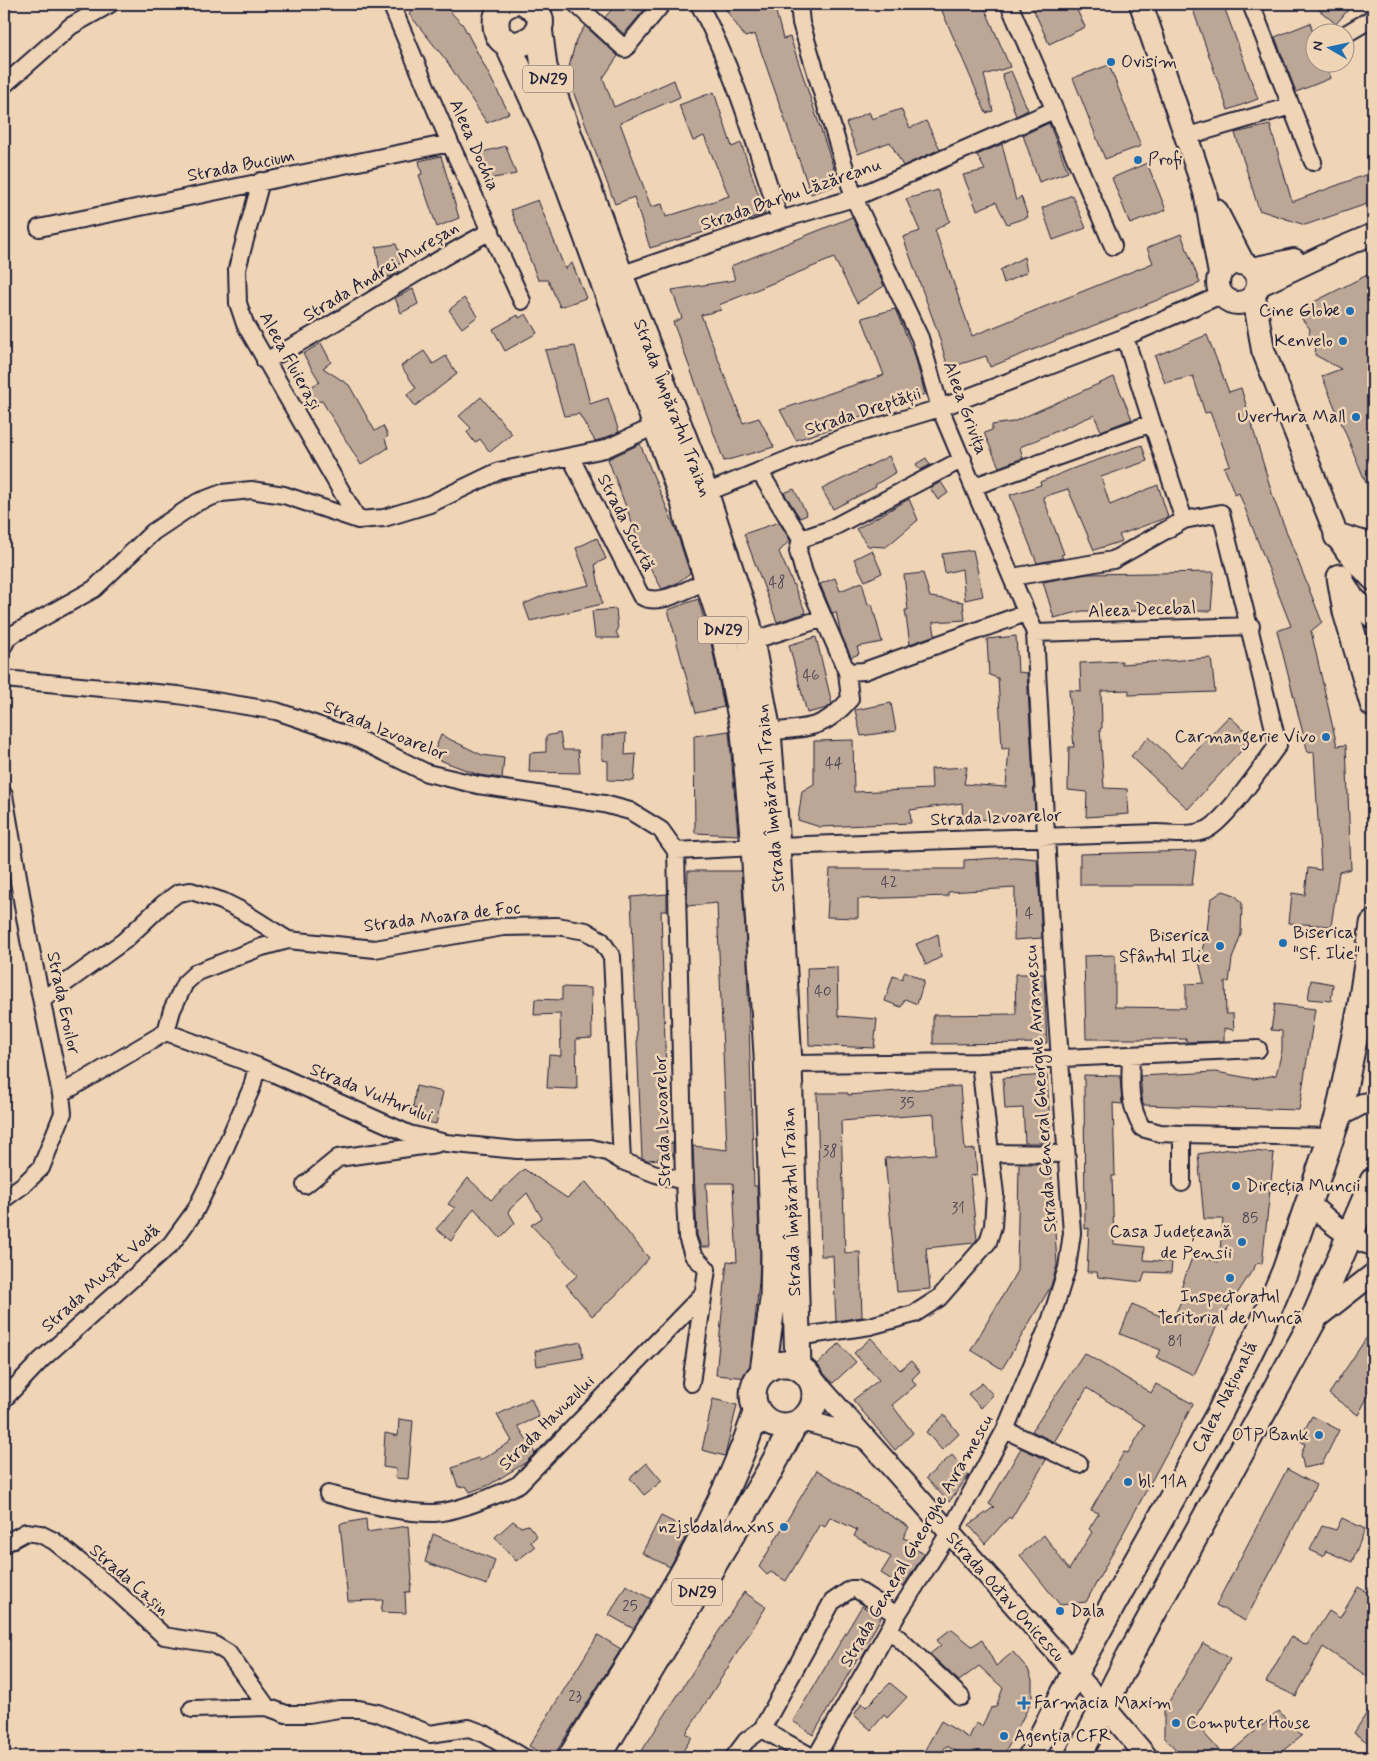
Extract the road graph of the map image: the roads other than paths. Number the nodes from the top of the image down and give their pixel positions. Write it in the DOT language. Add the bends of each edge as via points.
graph roads {
  1 [pos="110,4"];
  2 [pos="391,4"];
  3 [pos="481,4"];
  4 [pos="576,4"];
  5 [pos="662,4"];
  6 [pos="699,4"];
  7 [pos="799,4"];
  8 [pos="1009,4"];
  9 [pos="1141,4"];
  10 [pos="1251,4"];
  11 [pos="538,13"];
  12 [pos="1373,18"];
  13 [pos="504,23"];
  14 [pos="1354,29"];
  15 [pos="4,85"];
  16 [pos="1291,106"];
  17 [pos="1054,110"];
  18 [pos="1188,136"];
  19 [pos="450,143"];
  20 [pos="1313,162"];
  21 [pos="261,182"];
  22 [pos="1205,192"];
  23 [pos="854,198"];
  24 [pos="780,220"];
  25 [pos="40,228"];
  26 [pos="491,232"];
  27 [pos="1373,234"];
  28 [pos="1113,246"];
  29 [pos="620,275"];
  30 [pos="1252,278"];
  31 [pos="1224,290"];
  32 [pos="522,301"];
  33 [pos="1125,337"];
  34 [pos="1263,350"];
  35 [pos="265,360"];
  36 [pos="940,408"];
  37 [pos="1152,423"];
  38 [pos="655,426"];
  39 [pos="571,458"];
  40 [pos="962,460"];
  41 [pos="759,471"];
  42 [pos="975,486"];
  43 [pos="695,497"];
  44 [pos="358,520"];
  45 [pos="1184,520"];
  46 [pos="1337,536"];
  47 [pos="801,539"];
  48 [pos="1373,547"];
  49 [pos="1012,577"];
  50 [pos="1340,577"];
  51 [pos="1373,579"];
  52 [pos="708,580"];
  53 [pos="1026,613"];
  54 [pos="1373,617"];
  55 [pos="824,618"];
  56 [pos="1251,626"];
  57 [pos="1035,633"];
  58 [pos="752,641"];
  59 [pos="4,645"];
  60 [pos="847,672"];
  61 [pos="4,679"];
  62 [pos="1373,704"];
  63 [pos="768,732"];
  64 [pos="4,795"];
  65 [pos="1047,836"];
  66 [pos="766,846"];
  67 [pos="676,852"];
  68 [pos="1373,924"];
  69 [pos="288,940"];
  70 [pos="42,1000"];
  71 [pos="166,1032"];
  72 [pos="1258,1049"];
  73 [pos="1131,1056"];
  74 [pos="1059,1059"];
  75 [pos="980,1062"];
  76 [pos="789,1064"];
  77 [pos="257,1066"];
  78 [pos="61,1094"];
  79 [pos="1373,1102"];
  80 [pos="1335,1127"];
  81 [pos="1182,1134"];
  82 [pos="446,1143"];
  83 [pos="990,1153"];
  84 [pos="1066,1154"];
  85 [pos="622,1161"];
  86 [pos="684,1181"];
  87 [pos="1373,1181"];
  88 [pos="1182,1183"];
  89 [pos="305,1184"];
  90 [pos="4,1199"];
  91 [pos="1309,1203"];
  92 [pos="1362,1241"];
  93 [pos="1373,1274"];
  94 [pos="703,1294"];
  95 [pos="1313,1322"];
  96 [pos="798,1337"];
  97 [pos="763,1372"];
  98 [pos="804,1372"];
  99 [pos="691,1382"];
  100 [pos="4,1398"];
  101 [pos="756,1410"];
  102 [pos="798,1423"];
  103 [pos="1005,1430"];
  104 [pos="862,1437"];
  105 [pos="1079,1464"];
  106 [pos="328,1494"];
  107 [pos="949,1533"];
  108 [pos="4,1544"];
  109 [pos="894,1622"];
  110 [pos="1074,1674"];
  111 [pos="961,1697"];
  112 [pos="1104,1706"];
  113 [pos="267,1707"];
  114 [pos="192,1709"];
  115 [pos="762,1728"];
  116 [pos="523,1757"];
  117 [pos="571,1757"];
  118 [pos="598,1757"];
  119 [pos="734,1757"];
  120 [pos="812,1757"];
  121 [pos="816,1757"];
  122 [pos="1031,1757"];
  123 [pos="1078,1757"];
  124 [pos="1147,1757"];
  1 -- 15 [label="street" via="71,26"];
  2 -- 19 [label="street, Aleea Dochia"];
  3 -- 13 [label="main road, DN29"];
  4 -- 5 [label="street" via="625,49"];
  6 -- 24 [label="street" via="747,118"];
  7 -- 23 [label="street, Aleea Grivița" via="801,23"];
  8 -- 17 [label="street"];
  9 -- 18 [label="main road"];
  10 -- 16 [label="street"];
  11 -- 13 [label="main road, DN29" via="536,34 526,43 512,44"];
  11 -- 29 [label="main road, Strada Împăratul Traian / DN29" via="544,67"];
  12 -- 14 [label="street"];
  13 -- 38 [label="main road, Strada Împăratul Traian / DN29" via="550,136"];
  16 -- 18 [label="street"];
  16 -- 20 [label="street"];
  17 -- 23 [label="street, Strada Barbu Lăzăreanu"];
  17 -- 28 [label="street"];
  18 -- 22 [label="main road"];
  19 -- 21 [label="street, Strada Bucium"];
  19 -- 26 [label="street, Aleea Dochia"];
  21 -- 25 [label="street, Strada Bucium"];
  21 -- 35 [label="street, Aleea Fluierași" via="236,269 236,283 245,324"];
  22 -- 30 [label="main road"];
  22 -- 31 [label="main road"];
  23 -- 24 [label="street, Strada Barbu Lăzăreanu"];
  23 -- 36 [label="street, Aleea Grivița" via="920,338"];
  24 -- 29 [label="street, Strada Barbu Lăzăreanu"];
  26 -- 32 [label="street, Aleea Dochia"];
  26 -- 35 [label="street, Strada Andrei Mureșan" via="439,259 302,342"];
  27 -- 30 [label="street"];
  29 -- 43 [label="main road, Strada Împăratul Traian / DN29"];
  30 -- 31 [label="main road" via="1242,303"];
  30 -- 31 [label="main road" via="1230,264"];
  30 -- 34 [label="main road"];
  31 -- 33 [label="street, Strada Dreptății"];
  31 -- 34 [label="main road"];
  33 -- 36 [label="street, Strada Dreptății"];
  33 -- 37 [label="street"];
  34 -- 46 [label="main road"];
  35 -- 44 [label="street, Aleea Fluierași"];
  36 -- 40 [label="street, Aleea Grivița"];
  36 -- 41 [label="street, Strada Dreptății" via="841,438"];
  37 -- 42 [label="street"];
  37 -- 45 [label="street"];
  38 -- 39 [label="street" via="605,449"];
  38 -- 43 [label="main road, Strada Împăratul Traian / DN29"];
  39 -- 44 [label="street" via="499,471 430,504 384,518"];
  39 -- 52 [label="street, Strada Scurtă" via="642,596 647,600 661,600"];
  40 -- 42 [label="street, Aleea Grivița"];
  40 -- 47 [label="street" via="828,530"];
  41 -- 43 [label="street, Strada Dreptății"];
  41 -- 47 [label="street"];
  42 -- 49 [label="street, Aleea Grivița"];
  43 -- 52 [label="main road, Strada Împăratul Traian / DN29" via="688,520"];
  43 -- 58 [label="main road, Strada Împăratul Traian / DN29" via="748,624"];
  44 -- 59 [label="street" via="284,495 251,490 222,493 198,502 153,532 94,589 8,637"];
  45 -- 49 [label="street" via="1113,560"];
  45 -- 56 [label="street" via="1221,513"];
  46 -- 48 [label="main road"];
  46 -- 50 [label="main road" via="1336,557"];
  46 -- 51 [label="main road"];
  47 -- 55 [label="street" via="798,551 804,573"];
  49 -- 53 [label="street, Aleea Grivița"];
  50 -- 54 [label="main road" via="1352,597"];
  50 -- 62 [label="main road" via="1346,612"];
  52 -- 66 [label="main road, Strada Împăratul Traian / DN29" via="722,624"];
  53 -- 57 [label="street, Aleea Grivița"];
  53 -- 60 [label="street" via="864,671"];
  55 -- 58 [label="street"];
  55 -- 60 [label="street"];
  56 -- 57 [label="street, Aleea Decebal"];
  56 -- 65 [label="street, Strada Izvoarelor" via="1278,746 1224,815 1208,830 1186,834"];
  57 -- 65 [label="street, Aleea Grivița"];
  58 -- 63 [label="main road, Strada Împăratul Traian / DN29"];
  60 -- 63 [label="street" via="850,699 836,716 822,725"];
  61 -- 67 [label="street, Strada Izvoarelor" via="178,695 276,711 356,738 427,773 630,811 661,830"];
  63 -- 66 [label="main road, Strada Împăratul Traian / DN29"];
  64 -- 70 [label="street, Strada Eroilor"];
  65 -- 66 [label="street, Strada Izvoarelor"];
  65 -- 74 [label="street, Strada General Gheorghe Avramescu"];
  66 -- 67 [label="street, Strada Izvoarelor"];
  66 -- 76 [label="main road, Strada Împăratul Traian / DN29"];
  66 -- 97 [label="main road, Strada Împăratul Traian / DN29" via="767,1055 774,1255 773,1300"];
  67 -- 86 [label="street, Strada Izvoarelor"];
  68 -- 80 [label="main road, Calea Națională" via="1360,1011"];
  69 -- 70 [label="street" via="222,901 191,891 178,893 124,941"];
  69 -- 71 [label="street, Strada Moara de Foc" via="197,972 185,983"];
  69 -- 85 [label="street, Strada Moara de Foc" via="375,949 503,927 557,926 586,932 601,940 612,958"];
  70 -- 78 [label="street, Strada Eroilor"];
  71 -- 77 [label="street, Strada Vulturului"];
  71 -- 78 [label="street"];
  72 -- 73 [label="street"];
  73 -- 74 [label="street"];
  73 -- 81 [label="street" via="1130,1098 1142,1128"];
  74 -- 75 [label="street"];
  74 -- 84 [label="street, Strada General Gheorghe Avramescu"];
  75 -- 76 [label="street"];
  75 -- 83 [label="street"];
  76 -- 96 [label="main road, Strada Împăratul Traian / DN29"];
  77 -- 82 [label="street, Strada Vulturului" via="409,1134"];
  77 -- 100 [label="street, Strada Mușat Vodă" via="252,1087 214,1173 195,1211 170,1244 40,1360"];
  78 -- 90 [label="street, Strada Eroilor" via="62,1113 41,1168"];
  79 -- 80 [label="street" via="1362,1104"];
  80 -- 81 [label="street"];
  80 -- 91 [label="main road, Calea Națională"];
  81 -- 88 [label="street"];
  82 -- 85 [label="street, Strada Vulturului" via="517,1150 591,1148"];
  82 -- 89 [label="street" via="338,1158"];
  83 -- 84 [label="street"];
  83 -- 96 [label="street" via="995,1194 993,1226 988,1242 939,1298 914,1314 870,1326"];
  84 -- 103 [label="street, Strada General Gheorghe Avramescu" via="1072,1233 1067,1268"];
  85 -- 86 [label="street, Strada Vulturului"];
  86 -- 94 [label="street, Strada Izvoarelor" via="687,1237 693,1255 707,1268"];
  87 -- 92 [label="main road"];
  91 -- 92 [label="street" via="1332,1223"];
  91 -- 110 [label="main road, Calea Națională" via="1272,1303 1228,1396"];
  92 -- 95 [label="main road"];
  93 -- 95 [label="street"];
  94 -- 99 [label="street, Strada Izvoarelor"];
  94 -- 106 [label="street, Strada Havuzului" via="519,1484 494,1498 435,1513 398,1510"];
  95 -- 112 [label="main road"];
  96 -- 98 [label="main road, Strada Împăratul Traian / DN29"];
  97 -- 98 [label="main road" via="782,1363"];
  97 -- 101 [label="main road, DN29" via="753,1390"];
  98 -- 102 [label="main road, DN29" via="815,1391 814,1402 810,1413"];
  98 -- 104 [label="street, Strada Octav Onicescu"];
  101 -- 102 [label="main road" via="772,1424"];
  101 -- 117 [label="main road, DN29" via="717,1509 701,1540"];
  102 -- 104 [label="street"];
  102 -- 118 [label="main road, DN29"];
  103 -- 105 [label="street"];
  103 -- 107 [label="street, Strada General Gheorghe Avramescu"];
  104 -- 107 [label="street, Strada Octav Onicescu"];
  107 -- 109 [label="street, Strada General Gheorghe Avramescu"];
  107 -- 110 [label="street, Strada Octav Onicescu"];
  108 -- 113 [label="street, Strada Cașin" via="26,1532 54,1541 118,1592 164,1636 213,1644 228,1653"];
  109 -- 111 [label="street"];
  109 -- 115 [label="street" via="856,1589 850,1589 832,1602"];
  109 -- 121 [label="street, Strada General Gheorghe Avramescu"];
  110 -- 112 [label="street, Strada Octav Onicescu"];
  110 -- 122 [label="main road, Calea Națională"];
  112 -- 123 [label="main road"];
  112 -- 124 [label="street, Strada Octav Onicescu"];
  113 -- 114 [label="street"];
  113 -- 116 [label="street" via="294,1714 339,1709 378,1713 430,1734 469,1728"];
  115 -- 119 [label="street"];
  115 -- 120 [label="street"];
}
